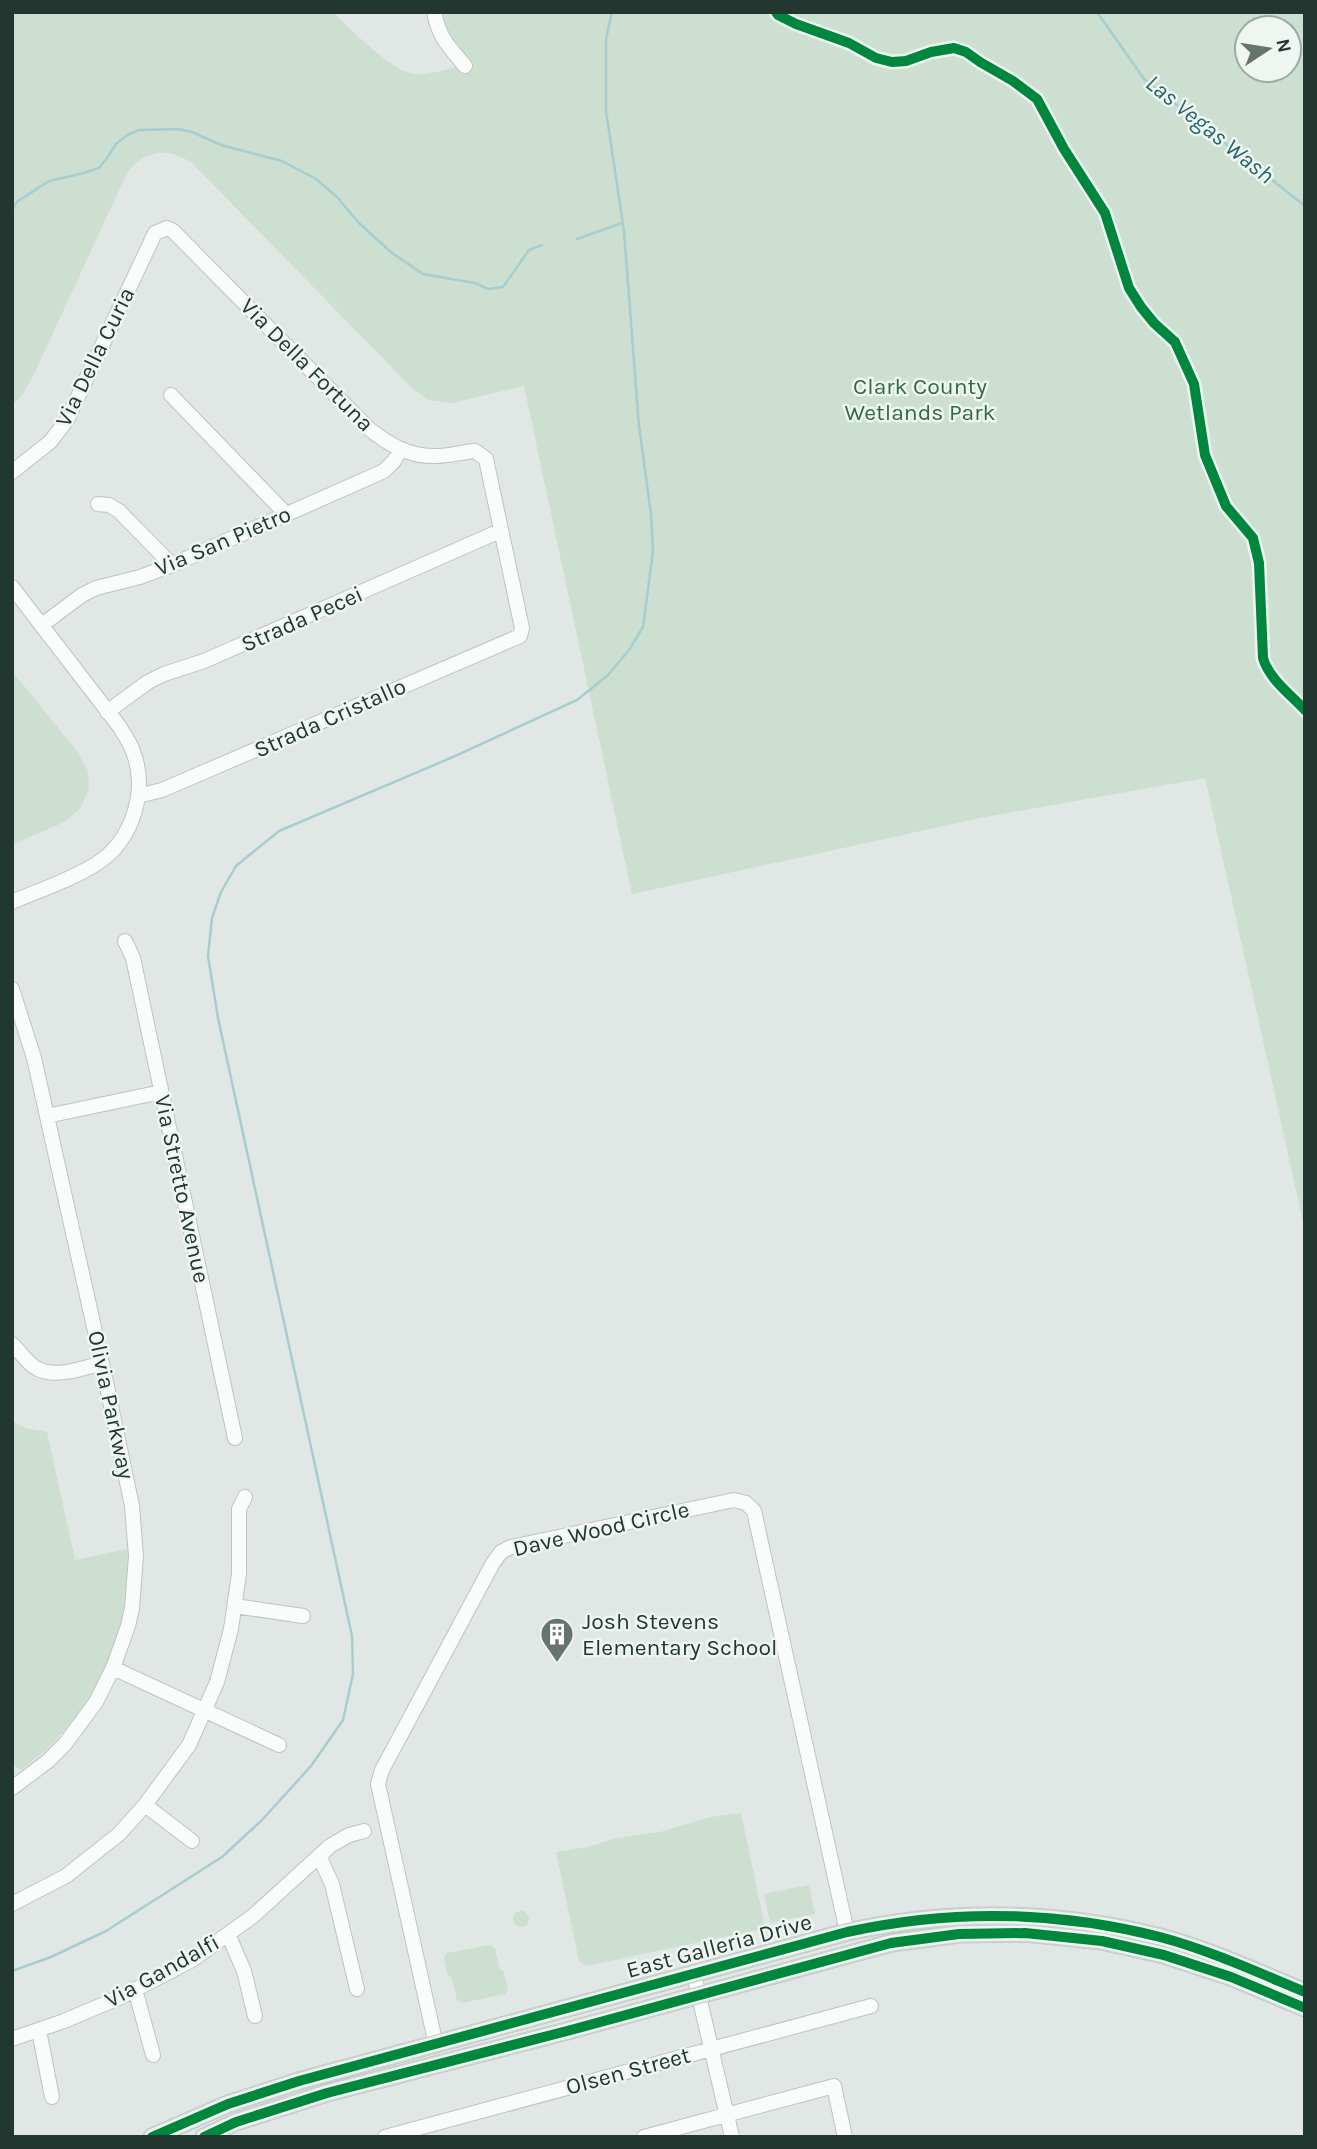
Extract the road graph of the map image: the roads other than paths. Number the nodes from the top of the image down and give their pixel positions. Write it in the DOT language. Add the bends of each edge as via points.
graph roads {
  1 [pos="434,12"];
  2 [pos="465,66"];
  3 [pos="161,229"];
  4 [pos="171,395"];
  5 [pos="400,450"];
  6 [pos="12,472"];
  7 [pos="98,504"];
  8 [pos="286,514"];
  9 [pos="500,531"];
  10 [pos="172,565"];
  11 [pos="12,587"];
  12 [pos="42,625"];
  13 [pos="107,712"];
  14 [pos="138,796"];
  15 [pos="12,902"];
  16 [pos="125,941"];
  17 [pos="12,989"];
  18 [pos="161,1092"];
  19 [pos="47,1116"];
  20 [pos="12,1344"];
  21 [pos="102,1363"];
  22 [pos="235,1438"];
  23 [pos="245,1497"];
  24 [pos="235,1606"];
  25 [pos="303,1616"];
  26 [pos="113,1668"];
  27 [pos="205,1710"];
  28 [pos="279,1745"];
  29 [pos="12,1788"];
  30 [pos="145,1805"];
  31 [pos="364,1831"];
  32 [pos="192,1840"];
  33 [pos="319,1857"];
  34 [pos="12,1904"];
  35 [pos="847,1932"];
  36 [pos="228,1934"];
  37 [pos="891,1943"];
  38 [pos="694,1975"];
  39 [pos="135,1989"];
  40 [pos="357,1989"];
  41 [pos="1305,1992"];
  42 [pos="699,1994"];
  43 [pos="871,2006"];
  44 [pos="1305,2008"];
  45 [pos="255,2015"];
  46 [pos="39,2031"];
  47 [pos="12,2039"];
  48 [pos="436,2045"];
  49 [pos="712,2049"];
  50 [pos="153,2055"];
  51 [pos="327,2092"];
  52 [pos="52,2097"];
  53 [pos="727,2115"];
  54 [pos="152,2137"];
  55 [pos="204,2137"];
  56 [pos="385,2137"];
  57 [pos="644,2137"];
  58 [pos="732,2137"];
  59 [pos="845,2137"];
  1 -- 2 [label="street" via="445,43"];
  3 -- 5 [label="street, Via Della Fortuna" via="173,231 368,428"];
  3 -- 6 [label="street, Via Della Curia" via="147,249 67,420 50,442"];
  4 -- 8 [label="street"];
  5 -- 8 [label="street, Via San Pietro" via="384,471"];
  5 -- 9 [label="street, Via Della Fortuna" via="435,456 475,452 486,459"];
  7 -- 10 [label="street" via="119,511"];
  8 -- 10 [label="street, Via San Pietro"];
  9 -- 13 [label="street, Strada Pecei" via="204,662 148,682"];
  9 -- 14 [label="street, Strada Cristallo" via="520,636 162,790"];
  10 -- 12 [label="street, Via San Pietro" via="96,588"];
  11 -- 12 [label="street"];
  12 -- 13 [label="street"];
  13 -- 14 [label="street" via="133,750"];
  14 -- 15 [label="street" via="129,827 109,855 83,872"];
  16 -- 18 [label="street, Via Stretto Avenue" via="133,958"];
  17 -- 19 [label="street, Olivia Parkway"];
  18 -- 19 [label="street"];
  18 -- 22 [label="street, Via Stretto Avenue"];
  19 -- 21 [label="street, Olivia Parkway"];
  20 -- 21 [label="street" via="46,1372"];
  21 -- 26 [label="street, Olivia Parkway" via="135,1533 132,1608"];
  23 -- 24 [label="street" via="239,1509"];
  24 -- 25 [label="street"];
  24 -- 27 [label="street" via="226,1652"];
  26 -- 27 [label="street"];
  26 -- 29 [label="street, Olivia Parkway" via="96,1702 65,1744"];
  27 -- 28 [label="street"];
  27 -- 30 [label="street" via="189,1745"];
  30 -- 32 [label="street"];
  30 -- 34 [label="street" via="119,1834 66,1876"];
  31 -- 33 [label="street, Via Gandalfi" via="349,1835"];
  33 -- 36 [label="street, Via Gandalfi"];
  33 -- 40 [label="street" via="332,1884"];
  35 -- 37 [label="main road"];
  35 -- 38 [label="main road, East Galleria Drive"];
  35 -- 41 [label="main road, East Galleria Drive" via="977,1915 1087,1922 1162,1938"];
  35 -- 48 [label="street, Dave Wood Circle" via="754,1511 734,1500 511,1547 493,1563 378,1784"];
  36 -- 39 [label="street, Via Gandalfi"];
  36 -- 45 [label="street"];
  37 -- 42 [label="main road, East Galleria Drive"];
  37 -- 44 [label="main road, East Galleria Drive" via="985,1933 1102,1941 1231,1977"];
  38 -- 42 [label="street"];
  38 -- 48 [label="main road, East Galleria Drive"];
  39 -- 46 [label="street, Via Gandalfi"];
  39 -- 50 [label="street"];
  42 -- 49 [label="street"];
  42 -- 51 [label="main road, East Galleria Drive"];
  43 -- 49 [label="street, Olsen Street"];
  46 -- 47 [label="street, Via Gandalfi"];
  46 -- 52 [label="street"];
  48 -- 51 [label="main road" via="427,2058 338,2083"];
  48 -- 54 [label="main road, East Galleria Drive" via="299,2081 228,2104"];
  49 -- 53 [label="street"];
  49 -- 56 [label="street, Olsen Street"];
  51 -- 55 [label="main road, East Galleria Drive"];
  53 -- 57 [label="street"];
  53 -- 58 [label="street"];
  53 -- 59 [label="street" via="834,2086"];
}
